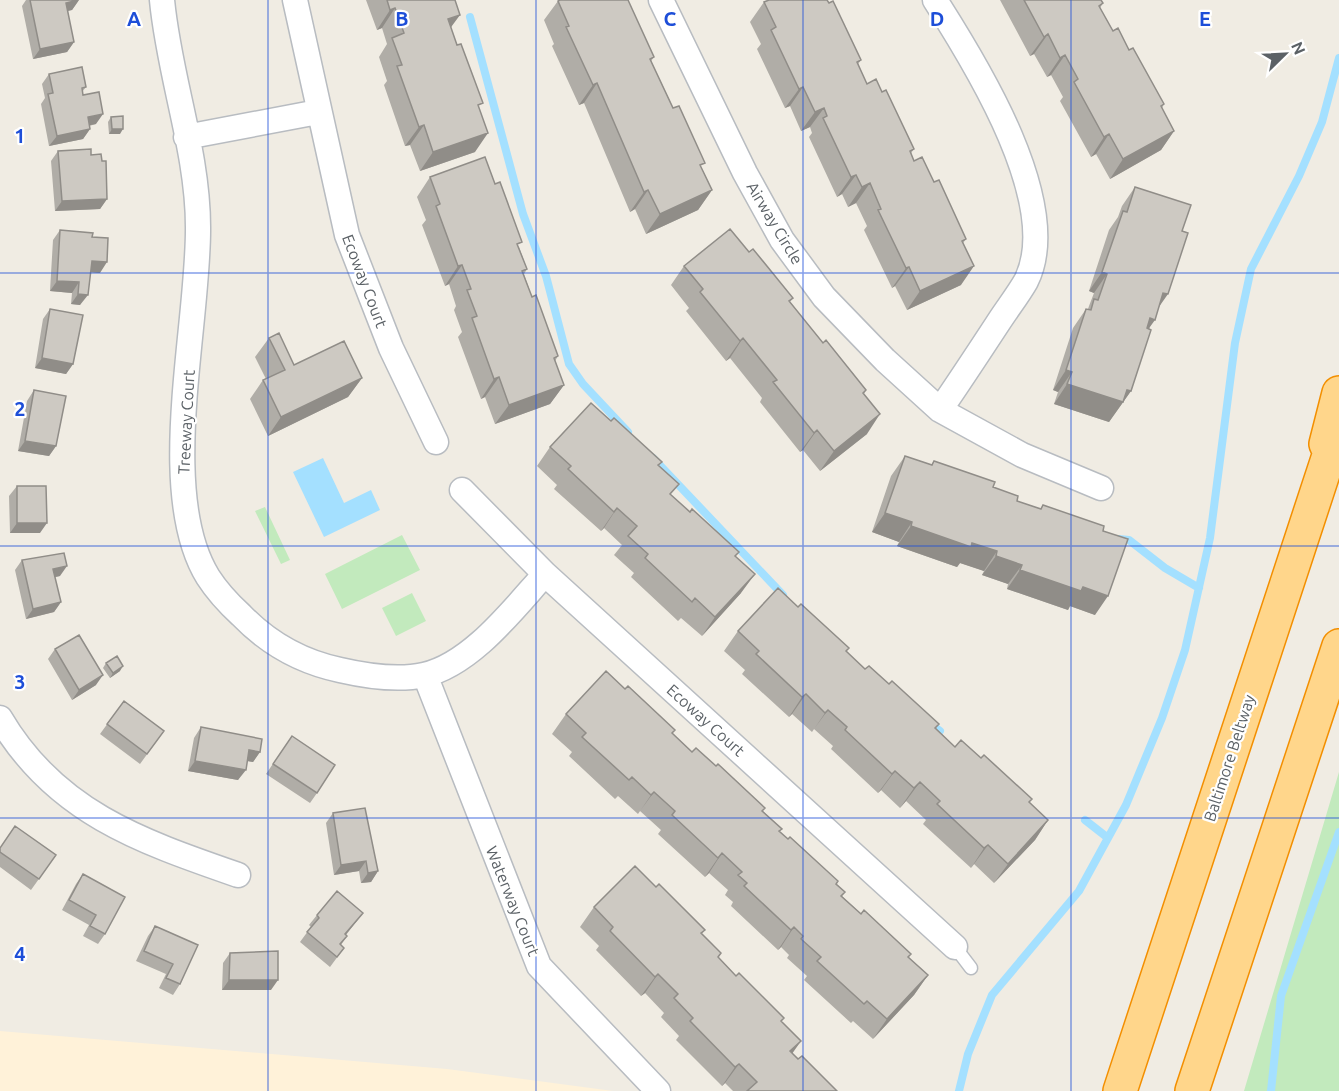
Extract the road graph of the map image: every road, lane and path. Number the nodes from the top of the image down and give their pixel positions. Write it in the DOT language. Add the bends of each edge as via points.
graph roads {
  1 [pos="162,0"];
  2 [pos="295,0"];
  3 [pos="661,0"];
  4 [pos="935,0"];
  5 [pos="318,112"];
  6 [pos="186,137"];
  7 [pos="1339,393"];
  8 [pos="940,410"];
  9 [pos="1339,424"];
  10 [pos="436,442"];
  11 [pos="1101,488"];
  12 [pos="462,490"];
  13 [pos="1298,550"];
  14 [pos="545,574"];
  15 [pos="1339,646"];
  16 [pos="425,675"];
  17 [pos="0,718"];
  18 [pos="238,875"];
  19 [pos="955,947"];
  20 [pos="971,968"];
  21 [pos="658,1091"];
  22 [pos="1119,1091"];
  23 [pos="1192,1091"];
  1 -- 6 [label="street, Treeway Court" via="166,42"];
  2 -- 5 [label="street, Ecoway Court"];
  3 -- 8 [label="street, Airway Circle" via="782,240 824,297"];
  4 -- 8 [label="street" via="966,48 1022,162 1032,202 1036,246 1026,280"];
  5 -- 6 [label="street"];
  5 -- 10 [label="street, Ecoway Court" via="347,235 367,292"];
  6 -- 16 [label="street, Treeway Court" via="198,225 181,459 186,509 208,577 255,630 290,653 322,667 358,674"];
  7 -- 13 [label="highway"];
  8 -- 11 [label="street, Airway Circle" via="1022,455"];
  9 -- 13 [label="highway, Baltimore Beltway"];
  12 -- 14 [label="street, Ecoway Court"];
  13 -- 22 [label="highway, Baltimore Beltway"];
  14 -- 16 [label="street, Treeway Court" via="471,650"];
  14 -- 19 [label="street, Ecoway Court"];
  15 -- 23 [label="highway"];
  16 -- 21 [label="street, Waterway Court" via="539,966"];
  17 -- 18 [label="street" via="36,767 62,792 93,813 151,845"];
  19 -- 20 [label="lane"];
}
